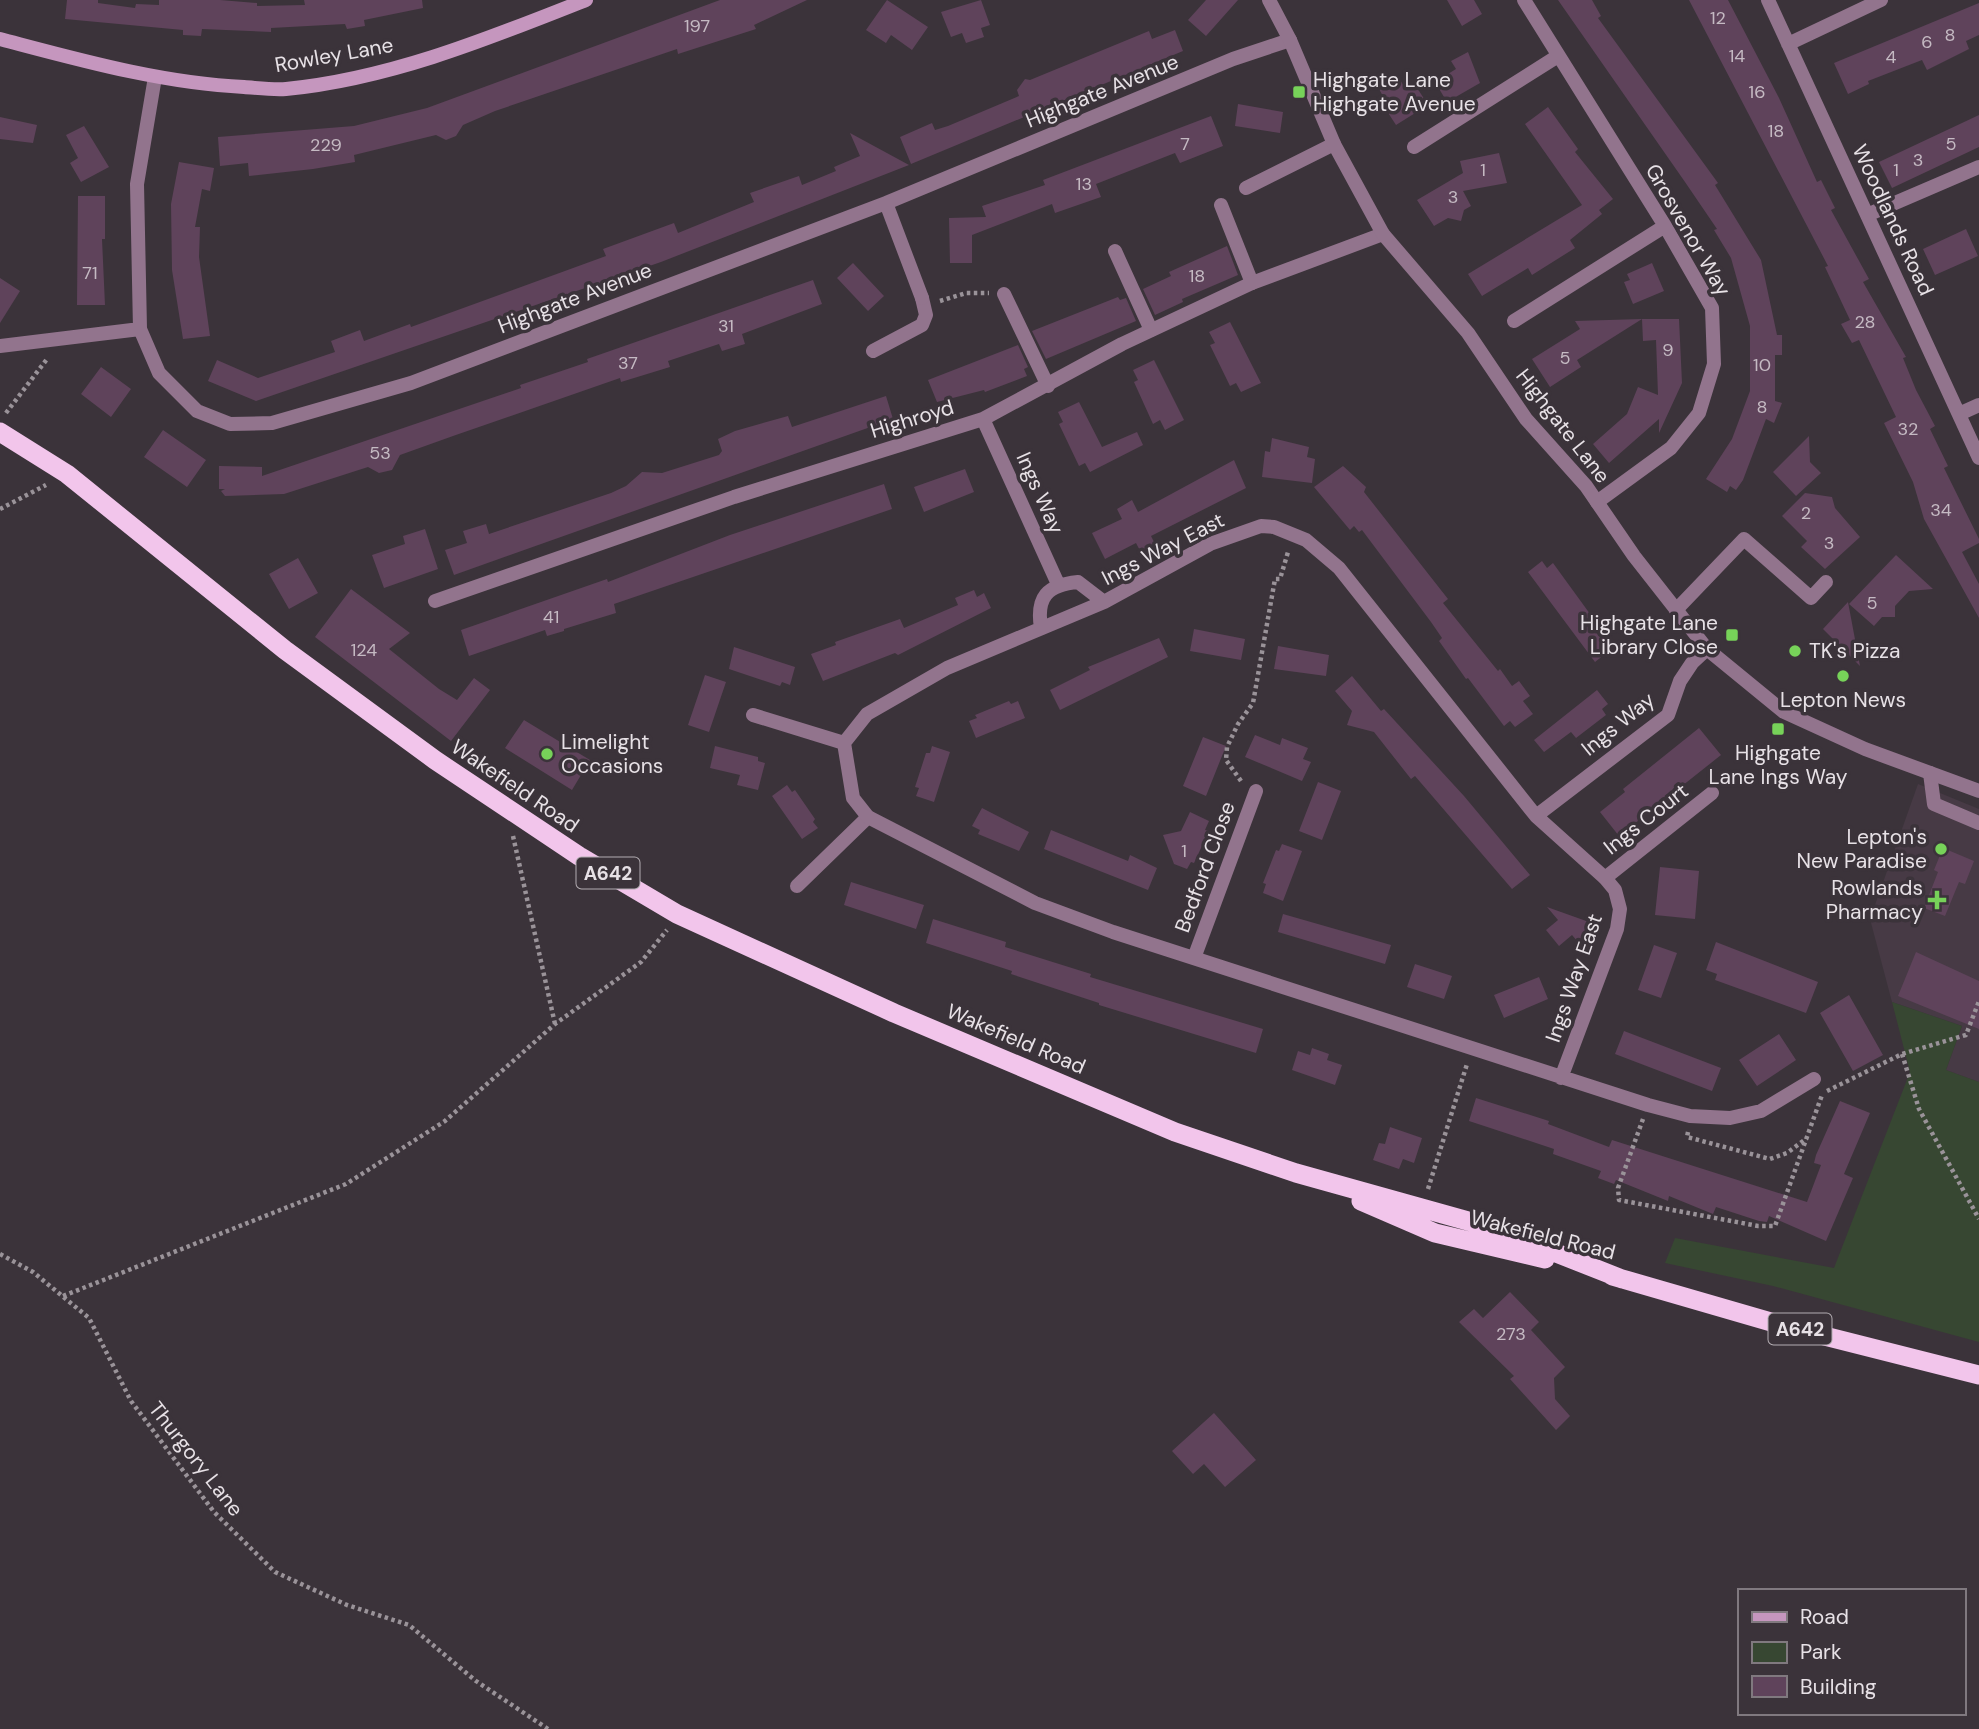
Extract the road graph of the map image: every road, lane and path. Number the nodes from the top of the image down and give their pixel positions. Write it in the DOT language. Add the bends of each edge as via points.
graph roads {
  1 [pos="586,0"];
  2 [pos="1269,0"];
  3 [pos="1524,0"];
  4 [pos="1768,0"];
  5 [pos="1881,0"];
  6 [pos="0,39"];
  7 [pos="1290,40"];
  8 [pos="1788,44"];
  9 [pos="1558,56"];
  10 [pos="155,77"];
  11 [pos="1334,144"];
  12 [pos="1414,147"];
  13 [pos="1979,167"];
  14 [pos="1246,188"];
  15 [pos="886,203"];
  16 [pos="1221,205"];
  17 [pos="1867,215"];
  18 [pos="1665,226"];
  19 [pos="1383,234"];
  20 [pos="1115,251"];
  21 [pos="1252,283"];
  22 [pos="1004,294"];
  23 [pos="922,298"];
  24 [pos="1514,321"];
  25 [pos="140,329"];
  26 [pos="1151,330"];
  27 [pos="62,339"];
  28 [pos="0,346"];
  29 [pos="873,351"];
  30 [pos="1048,386"];
  31 [pos="1979,405"];
  32 [pos="0,409"];
  33 [pos="1959,414"];
  34 [pos="983,419"];
  35 [pos="0,432"];
  36 [pos="1979,458"];
  37 [pos="67,474"];
  38 [pos="1597,502"];
  39 [pos="0,509"];
  40 [pos="1293,534"];
  41 [pos="1826,582"];
  42 [pos="1058,584"];
  43 [pos="435,601"];
  44 [pos="1104,602"];
  45 [pos="1676,610"];
  46 [pos="1041,628"];
  47 [pos="1707,649"];
  48 [pos="753,715"];
  49 [pos="844,743"];
  50 [pos="1930,773"];
  51 [pos="1256,791"];
  52 [pos="1979,791"];
  53 [pos="1712,793"];
  54 [pos="509,811"];
  55 [pos="1536,816"];
  56 [pos="868,817"];
  57 [pos="1979,823"];
  58 [pos="1605,878"];
  59 [pos="797,886"];
  60 [pos="677,914"];
  61 [pos="1194,958"];
  62 [pos="1979,1001"];
  63 [pos="555,1024"];
  64 [pos="1472,1049"];
  65 [pos="1902,1054"];
  66 [pos="1561,1079"];
  67 [pos="1814,1079"];
  68 [pos="1823,1093"];
  69 [pos="1648,1105"];
  70 [pos="1689,1115"];
  71 [pos="1808,1137"];
  72 [pos="1296,1173"];
  73 [pos="1423,1208"];
  74 [pos="1979,1219"];
  75 [pos="0,1254"];
  76 [pos="1622,1279"];
  77 [pos="62,1296"];
  78 [pos="1979,1375"];
  79 [pos="548,1729"];
  1 -- 10 [label="main road, Rowley Lane" via="437,55 285,89"];
  2 -- 7 [label="street, Highgate Lane"];
  3 -- 9 [label="street, Grosvenor Way"];
  4 -- 8 [label="street, Woodlands Road"];
  5 -- 8 [label="street"];
  6 -- 10 [label="main road, Rowley Lane"];
  7 -- 11 [label="street, Highgate Lane"];
  7 -- 15 [label="street, Highgate Avenue" via="1233,59"];
  8 -- 17 [label="street, Woodlands Road"];
  9 -- 12 [label="street"];
  9 -- 18 [label="street, Grosvenor Way"];
  10 -- 25 [label="street, Highgate Avenue" via="137,184"];
  11 -- 14 [label="street"];
  11 -- 19 [label="street, Highgate Lane"];
  13 -- 17 [label="street"];
  15 -- 23 [label="street"];
  15 -- 25 [label="street, Highgate Avenue" via="411,383 272,423 230,424 197,411 159,373"];
  16 -- 21 [label="street"];
  17 -- 33 [label="street, Woodlands Road"];
  18 -- 24 [label="street"];
  18 -- 38 [label="street, Grosvenor Way" via="1712,308 1714,364 1699,413 1671,448"];
  19 -- 21 [label="street, Highroyd"];
  19 -- 38 [label="street, Highgate Lane" via="1468,333 1526,419"];
  20 -- 26 [label="street"];
  21 -- 26 [label="street, Highroyd"];
  22 -- 23 [label="path" via="966,293 944,302"];
  22 -- 30 [label="street"];
  23 -- 29 [label="street" via="926,315 922,325"];
  25 -- 27 [label="street"];
  26 -- 30 [label="street, Highroyd"];
  27 -- 28 [label="street"];
  27 -- 32 [label="path" via="6,414"];
  30 -- 34 [label="street, Highroyd"];
  31 -- 33 [label="street"];
  33 -- 36 [label="street, Woodlands Road"];
  34 -- 42 [label="street, Ings Way"];
  34 -- 43 [label="street, Highroyd" via="734,497"];
  35 -- 37 [label="highway, Wakefield Road / A642"];
  37 -- 39 [label="path"];
  37 -- 54 [label="highway, Wakefield Road / A642" via="285,650"];
  38 -- 45 [label="street, Highgate Lane"];
  40 -- 44 [label="street, Ings Way East" via="1261,526 1210,544"];
  40 -- 51 [label="path" via="1280,579 1275,579 1253,704 1227,747 1226,760 1236,777"];
  40 -- 55 [label="street, Ings Way East" via="1339,568"];
  41 -- 45 [label="street" via="1811,598 1744,539"];
  42 -- 44 [label="street" via="1078,582"];
  42 -- 46 [label="street" via="1045,595 1038,611"];
  44 -- 46 [label="street, Ings Way East"];
  45 -- 47 [label="street, Highgate Lane"];
  46 -- 49 [label="street, Ings Way East" via="947,668 867,713"];
  47 -- 50 [label="street, Highgate Lane" via="1784,712"];
  47 -- 55 [label="street, Ings Way" via="1680,681 1668,715"];
  48 -- 49 [label="street"];
  49 -- 56 [label="street" via="853,798"];
  50 -- 52 [label="street, Highgate Lane"];
  50 -- 57 [label="street" via="1934,804"];
  51 -- 61 [label="street, Bedford Close"];
  53 -- 58 [label="street, Ings Court"];
  54 -- 60 [label="highway, Wakefield Road / A642"];
  54 -- 63 [label="path"];
  55 -- 58 [label="street, Ings Way East"];
  56 -- 59 [label="street"];
  56 -- 61 [label="street" via="1035,903"];
  58 -- 66 [label="street, Ings Way East" via="1615,890 1620,909 1617,929"];
  60 -- 63 [label="path" via="641,962"];
  60 -- 72 [label="highway, Wakefield Road / A642" via="894,1013 1175,1132"];
  61 -- 64 [label="street"];
  62 -- 65 [label="path" via="1966,1035"];
  63 -- 77 [label="path" via="445,1121 346,1184"];
  64 -- 66 [label="street"];
  64 -- 73 [label="path"];
  65 -- 68 [label="path"];
  65 -- 74 [label="path" via="1919,1109"];
  66 -- 69 [label="street"];
  67 -- 68 [label="path"];
  67 -- 70 [label="street" via="1761,1111 1730,1118"];
  68 -- 71 [label="path"];
  69 -- 70 [label="street"];
  69 -- 71 [label="path" via="1618,1188 1619,1200 1634,1204 1775,1226"];
  70 -- 71 [label="path" via="1687,1137 1770,1159"];
  72 -- 73 [label="highway, Wakefield Road / A642"];
  72 -- 76 [label="highway, Wakefield Road / A642" via="1435,1233"];
  73 -- 76 [label="highway, Wakefield Road / A642" via="1493,1228"];
  75 -- 77 [label="path, Thurgory Lane" via="33,1272"];
  76 -- 78 [label="highway, Wakefield Road / A642"];
  77 -- 79 [label="path, Thurgory Lane" via="89,1318 131,1401 214,1512 275,1572 347,1605 410,1625 477,1681"];
}
